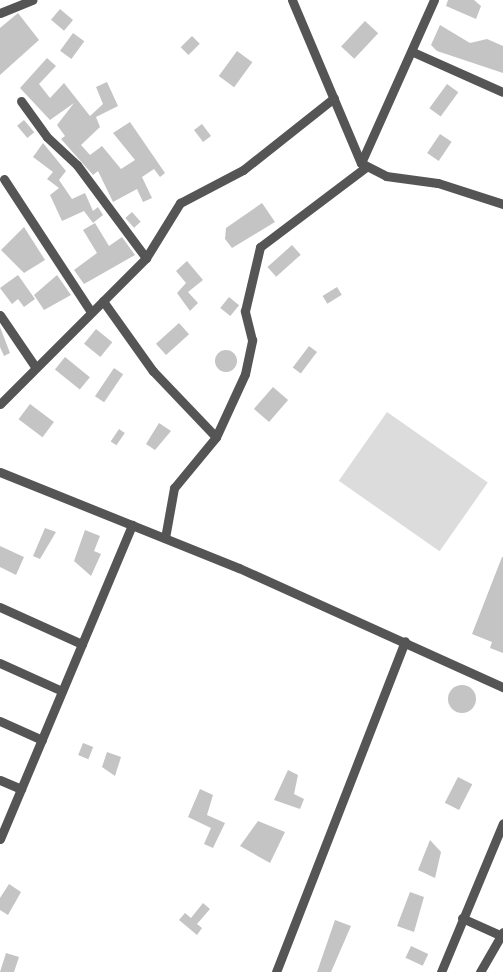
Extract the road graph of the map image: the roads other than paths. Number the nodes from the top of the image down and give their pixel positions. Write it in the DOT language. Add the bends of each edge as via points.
graph roads {
  1 [pos="33,0"];
  2 [pos="292,0"];
  3 [pos="434,0"];
  4 [pos="0,13"];
  5 [pos="413,52"];
  6 [pos="503,92"];
  7 [pos="334,99"];
  8 [pos="21,102"];
  9 [pos="363,165"];
  10 [pos="4,179"];
  11 [pos="503,204"];
  12 [pos="146,258"];
  13 [pos="103,301"];
  14 [pos="91,312"];
  15 [pos="0,315"];
  16 [pos="34,365"];
  17 [pos="0,404"];
  18 [pos="216,437"];
  19 [pos="0,472"];
  20 [pos="132,525"];
  21 [pos="165,538"];
  22 [pos="0,606"];
  23 [pos="405,642"];
  24 [pos="82,644"];
  25 [pos="0,663"];
  26 [pos="503,687"];
  27 [pos="62,691"];
  28 [pos="0,721"];
  29 [pos="42,740"];
  30 [pos="0,780"];
  31 [pos="21,789"];
  32 [pos="503,823"];
  33 [pos="501,834"];
  34 [pos="0,839"];
  35 [pos="462,918"];
  36 [pos="502,934"];
  37 [pos="276,972"];
  38 [pos="441,972"];
  39 [pos="480,972"];
  1 -- 4 [label="street"];
  2 -- 7 [label="street"];
  3 -- 5 [label="street"];
  5 -- 6 [label="street"];
  5 -- 9 [label="street"];
  7 -- 9 [label="street"];
  7 -- 12 [label="street" via="243,170 180,203"];
  8 -- 12 [label="street" via="83,172"];
  9 -- 11 [label="street"];
  9 -- 18 [label="street" via="260,247 245,311 252,352"];
  10 -- 14 [label="street"];
  12 -- 13 [label="street"];
  13 -- 14 [label="street"];
  13 -- 18 [label="street" via="153,371"];
  14 -- 16 [label="street"];
  15 -- 16 [label="street"];
  16 -- 17 [label="street"];
  18 -- 21 [label="street" via="174,488"];
  19 -- 20 [label="street"];
  20 -- 21 [label="street"];
  20 -- 24 [label="street"];
  21 -- 23 [label="street"];
  22 -- 24 [label="street"];
  23 -- 26 [label="street"];
  23 -- 37 [label="street"];
  24 -- 27 [label="street"];
  25 -- 27 [label="street"];
  27 -- 29 [label="street"];
  28 -- 29 [label="street"];
  29 -- 31 [label="street"];
  30 -- 31 [label="street"];
  31 -- 34 [label="street"];
  32 -- 33 [label="street"];
  33 -- 35 [label="street"];
  35 -- 36 [label="street"];
  35 -- 38 [label="street"];
  36 -- 39 [label="street"];
}
